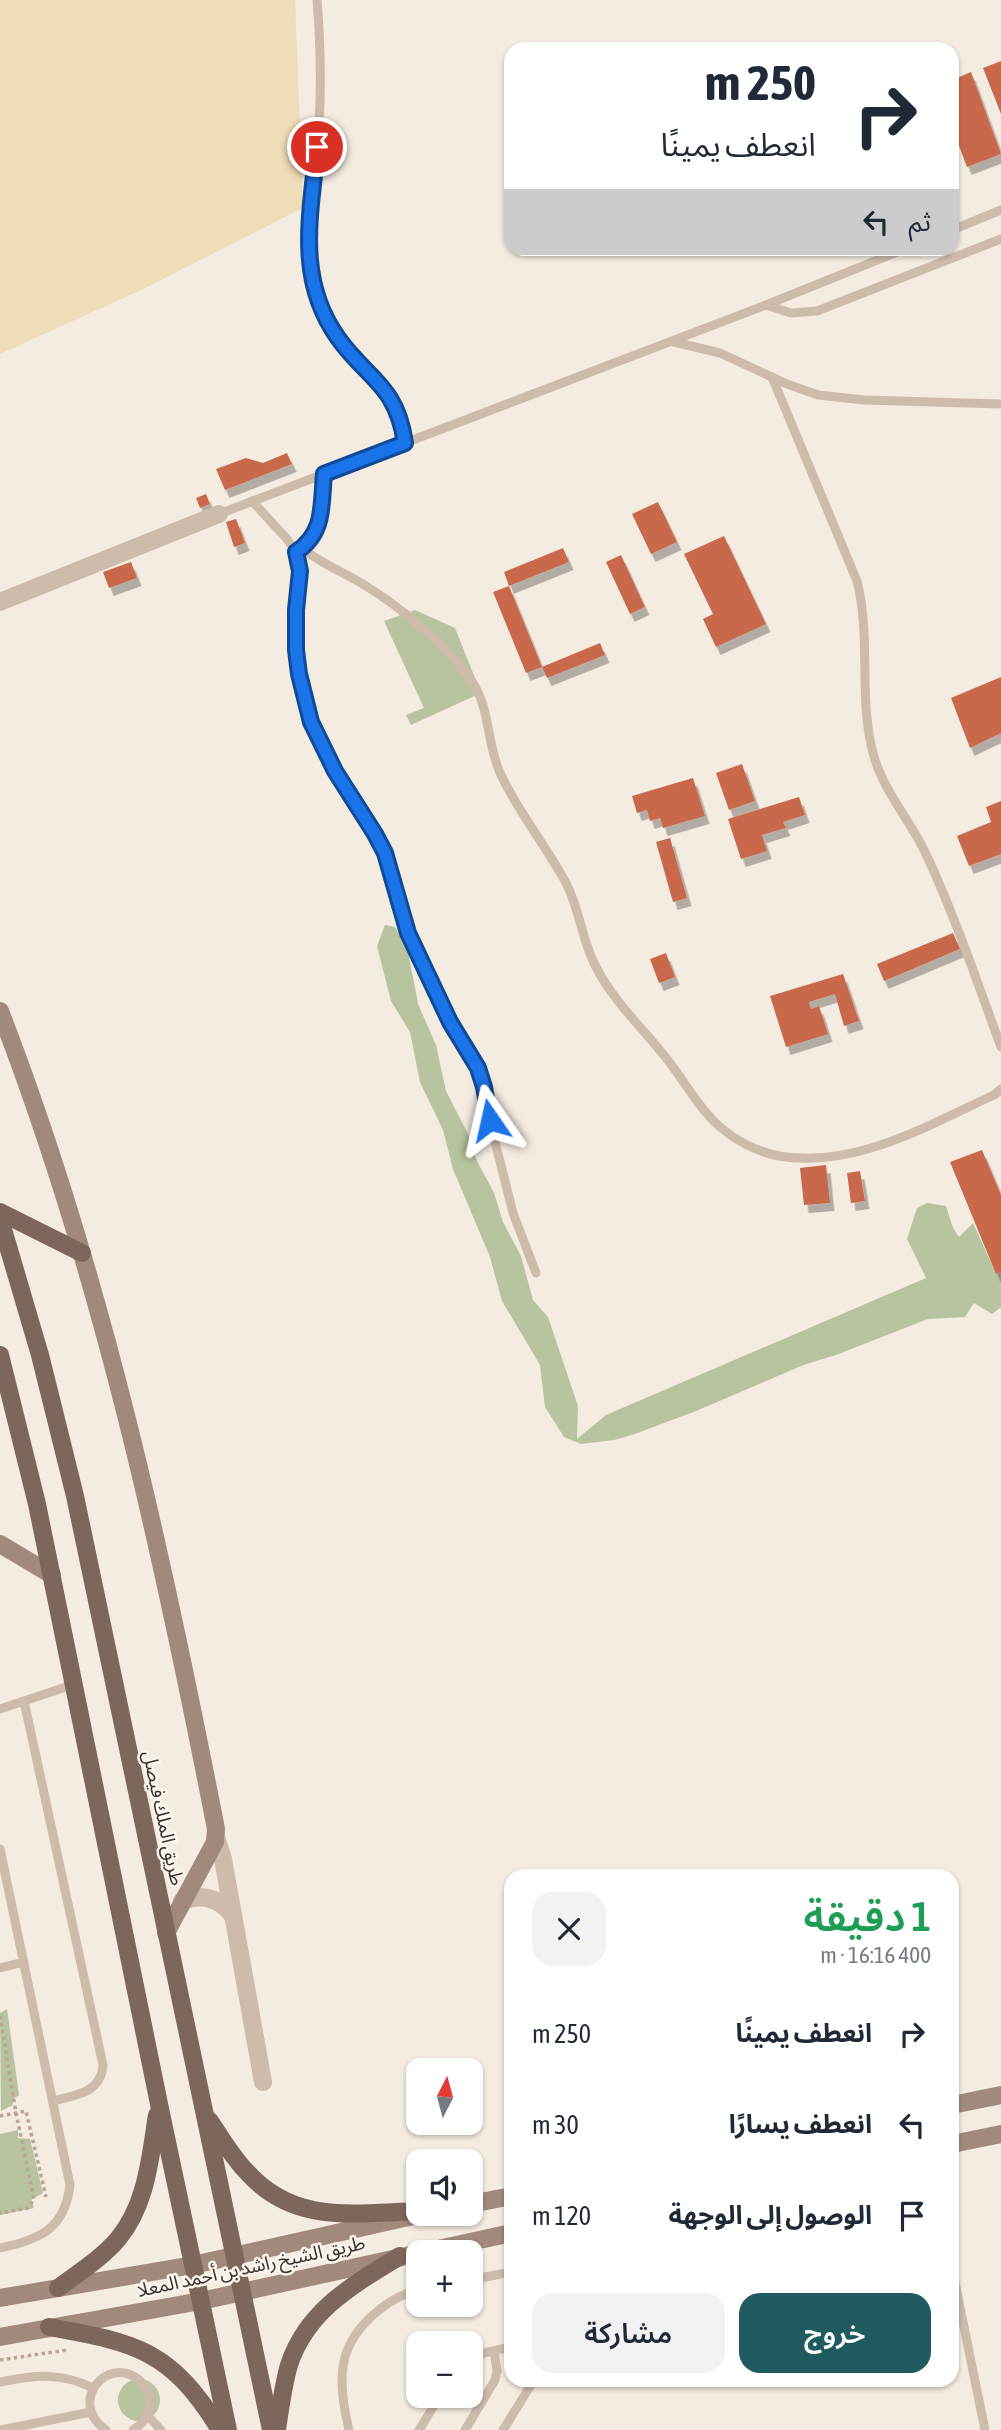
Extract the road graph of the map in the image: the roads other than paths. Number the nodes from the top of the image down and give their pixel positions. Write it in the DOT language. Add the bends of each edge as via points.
graph roads {
  1 [pos="317,0"];
  2 [pos="1001,210"];
  3 [pos="959,227"];
  4 [pos="1001,239"];
  5 [pos="959,255"];
  6 [pos="887,256"];
  7 [pos="958,256"];
  8 [pos="766,305"];
  9 [pos="672,341"];
  10 [pos="772,377"];
  11 [pos="1001,404"];
  12 [pos="405,443"];
  13 [pos="324,474"];
  14 [pos="252,501"];
  15 [pos="219,514"];
  16 [pos="299,550"];
  17 [pos="0,602"];
  18 [pos="0,1011"];
  19 [pos="1001,1047"];
  20 [pos="1001,1089"];
  21 [pos="0,1212"];
  22 [pos="0,1219"];
  23 [pos="82,1253"];
  24 [pos="536,1273"];
  25 [pos="0,1355"];
  26 [pos="0,1544"];
  27 [pos="52,1576"];
  28 [pos="75,1684"];
  29 [pos="24,1701"];
  30 [pos="0,1709"];
  31 [pos="216,1837"];
  32 [pos="0,1849"];
  33 [pos="182,1900"];
  34 [pos="233,1916"];
  35 [pos="166,1933"];
  36 [pos="24,1962"];
  37 [pos="0,1968"];
  38 [pos="263,2082"];
  39 [pos="1001,2095"];
  40 [pos="53,2101"];
  41 [pos="159,2104"];
  42 [pos="959,2104"];
  43 [pos="203,2111"];
  44 [pos="1001,2134"];
  45 [pos="959,2143"];
  46 [pos="504,2197"];
  47 [pos="483,2202"];
  48 [pos="406,2211"];
  49 [pos="406,2218"];
  50 [pos="504,2234"];
  51 [pos="0,2248"];
  52 [pos="234,2256"];
  53 [pos="400,2256"];
  54 [pos="193,2265"];
  55 [pos="504,2273"];
  56 [pos="483,2278"];
  57 [pos="58,2288"];
  58 [pos="242,2292"];
  59 [pos="406,2295"];
  60 [pos="0,2298"];
  61 [pos="201,2301"];
  62 [pos="959,2302"];
  63 [pos="49,2326"];
  64 [pos="0,2337"];
  65 [pos="504,2349"];
  66 [pos="494,2351"];
  67 [pos="483,2353"];
  68 [pos="0,2382"];
  69 [pos="530,2387"];
  70 [pos="93,2388"];
  71 [pos="432,2408"];
  72 [pos="91,2412"];
  73 [pos="148,2415"];
  74 [pos="1,2430"];
  75 [pos="106,2430"];
  76 [pos="132,2430"];
  77 [pos="161,2430"];
  78 [pos="220,2430"];
  79 [pos="228,2430"];
  80 [pos="271,2430"];
  81 [pos="277,2430"];
  82 [pos="349,2430"];
  83 [pos="418,2430"];
  84 [pos="465,2430"];
  85 [pos="503,2430"];
  86 [pos="985,2430"];
  1 -- 12 [label="lane" via="320,108 308,219 313,281 338,338 392,401"];
  2 -- 3 [label="lane"];
  4 -- 5 [label="lane"];
  6 -- 8 [label="lane"];
  7 -- 8 [label="lane" via="817,311 791,313"];
  8 -- 9 [label="lane"];
  9 -- 10 [label="lane" via="720,353"];
  9 -- 12 [label="lane"];
  10 -- 11 [label="lane" via="841,399"];
  10 -- 19 [label="lane" via="860,590 867,719 876,763 939,882"];
  12 -- 13 [label="lane"];
  13 -- 14 [label="lane"];
  13 -- 16 [label="lane" via="318,527"];
  14 -- 15 [label="lane"];
  14 -- 16 [label="lane"];
  15 -- 17 [label="street"];
  16 -- 20 [label="lane" via="362,583 404,613 470,678 485,710 500,774 572,894 603,979 708,1115 732,1136 780,1156 859,1152 893,1141"];
  16 -- 24 [label="lane" via="296,650 311,722 380,843 408,933 450,1022 478,1068 513,1213"];
  18 -- 23 [label="street"];
  21 -- 23 [label="main road"];
  22 -- 35 [label="main road, طريق الملك فيصل" via="75,1496"];
  23 -- 31 [label="street" via="120,1384"];
  25 -- 27 [label="main road"];
  26 -- 27 [label="street"];
  27 -- 28 [label="main road"];
  28 -- 29 [label="lane"];
  28 -- 41 [label="main road"];
  29 -- 30 [label="lane"];
  29 -- 40 [label="lane" via="103,2065 91,2090"];
  31 -- 33 [label="street"];
  31 -- 34 [label="street"];
  32 -- 36 [label="lane"];
  33 -- 34 [label="street" via="211,1898"];
  33 -- 35 [label="street"];
  34 -- 38 [label="street"];
  35 -- 43 [label="main road, طريق الملك فيصل"];
  36 -- 37 [label="lane"];
  36 -- 40 [label="lane"];
  39 -- 42 [label="street"];
  40 -- 51 [label="lane" via="69,2173 65,2207 43,2234"];
  41 -- 54 [label="main road"];
  41 -- 57 [label="main road" via="138,2207 119,2238"];
  43 -- 48 [label="main road" via="245,2171 285,2202 335,2214"];
  43 -- 52 [label="main road, طريق الملك فيصل"];
  44 -- 45 [label="street"];
  46 -- 47 [label="street"];
  49 -- 52 [label="street, طريق الشيخ راشد بن أحمد المعلا"];
  50 -- 53 [label="street, طريق الشيخ راشد بن أحمد المعلا"];
  52 -- 54 [label="street, طريق الشيخ راشد بن أحمد المعلا"];
  52 -- 58 [label="main road, طريق الملك فيصل"];
  53 -- 58 [label="street, طريق الشيخ راشد بن أحمد المعلا"];
  53 -- 81 [label="main road" via="343,2291 305,2331 289,2365"];
  54 -- 57 [label="street, طريق الشيخ راشد بن أحمد المعلا"];
  54 -- 61 [label="main road"];
  55 -- 56 [label="lane"];
  57 -- 60 [label="street, طريق الشيخ راشد بن أحمد المعلا"];
  58 -- 61 [label="street, طريق الشيخ راشد بن أحمد المعلا"];
  58 -- 80 [label="main road, طريق الملك فيصل"];
  59 -- 82 [label="lane" via="363,2322 346,2347 341,2387"];
  61 -- 63 [label="street, طريق الشيخ راشد بن أحمد المعلا"];
  61 -- 79 [label="main road"];
  62 -- 86 [label="lane"];
  63 -- 64 [label="street, طريق الشيخ راشد بن أحمد المعلا"];
  63 -- 78 [label="main road" via="117,2340 148,2353 185,2381"];
  65 -- 66 [label="lane"];
  66 -- 67 [label="lane"];
  66 -- 84 [label="lane" via="495,2380"];
  68 -- 70 [label="lane" via="51,2375"];
  69 -- 85 [label="lane"];
  70 -- 72 [label="lane"];
  70 -- 73 [label="lane" via="113,2374 137,2378 147,2391"];
  71 -- 83 [label="lane"];
  72 -- 74 [label="lane"];
  72 -- 75 [label="lane"];
  73 -- 76 [label="lane"];
  73 -- 77 [label="lane"];
}
